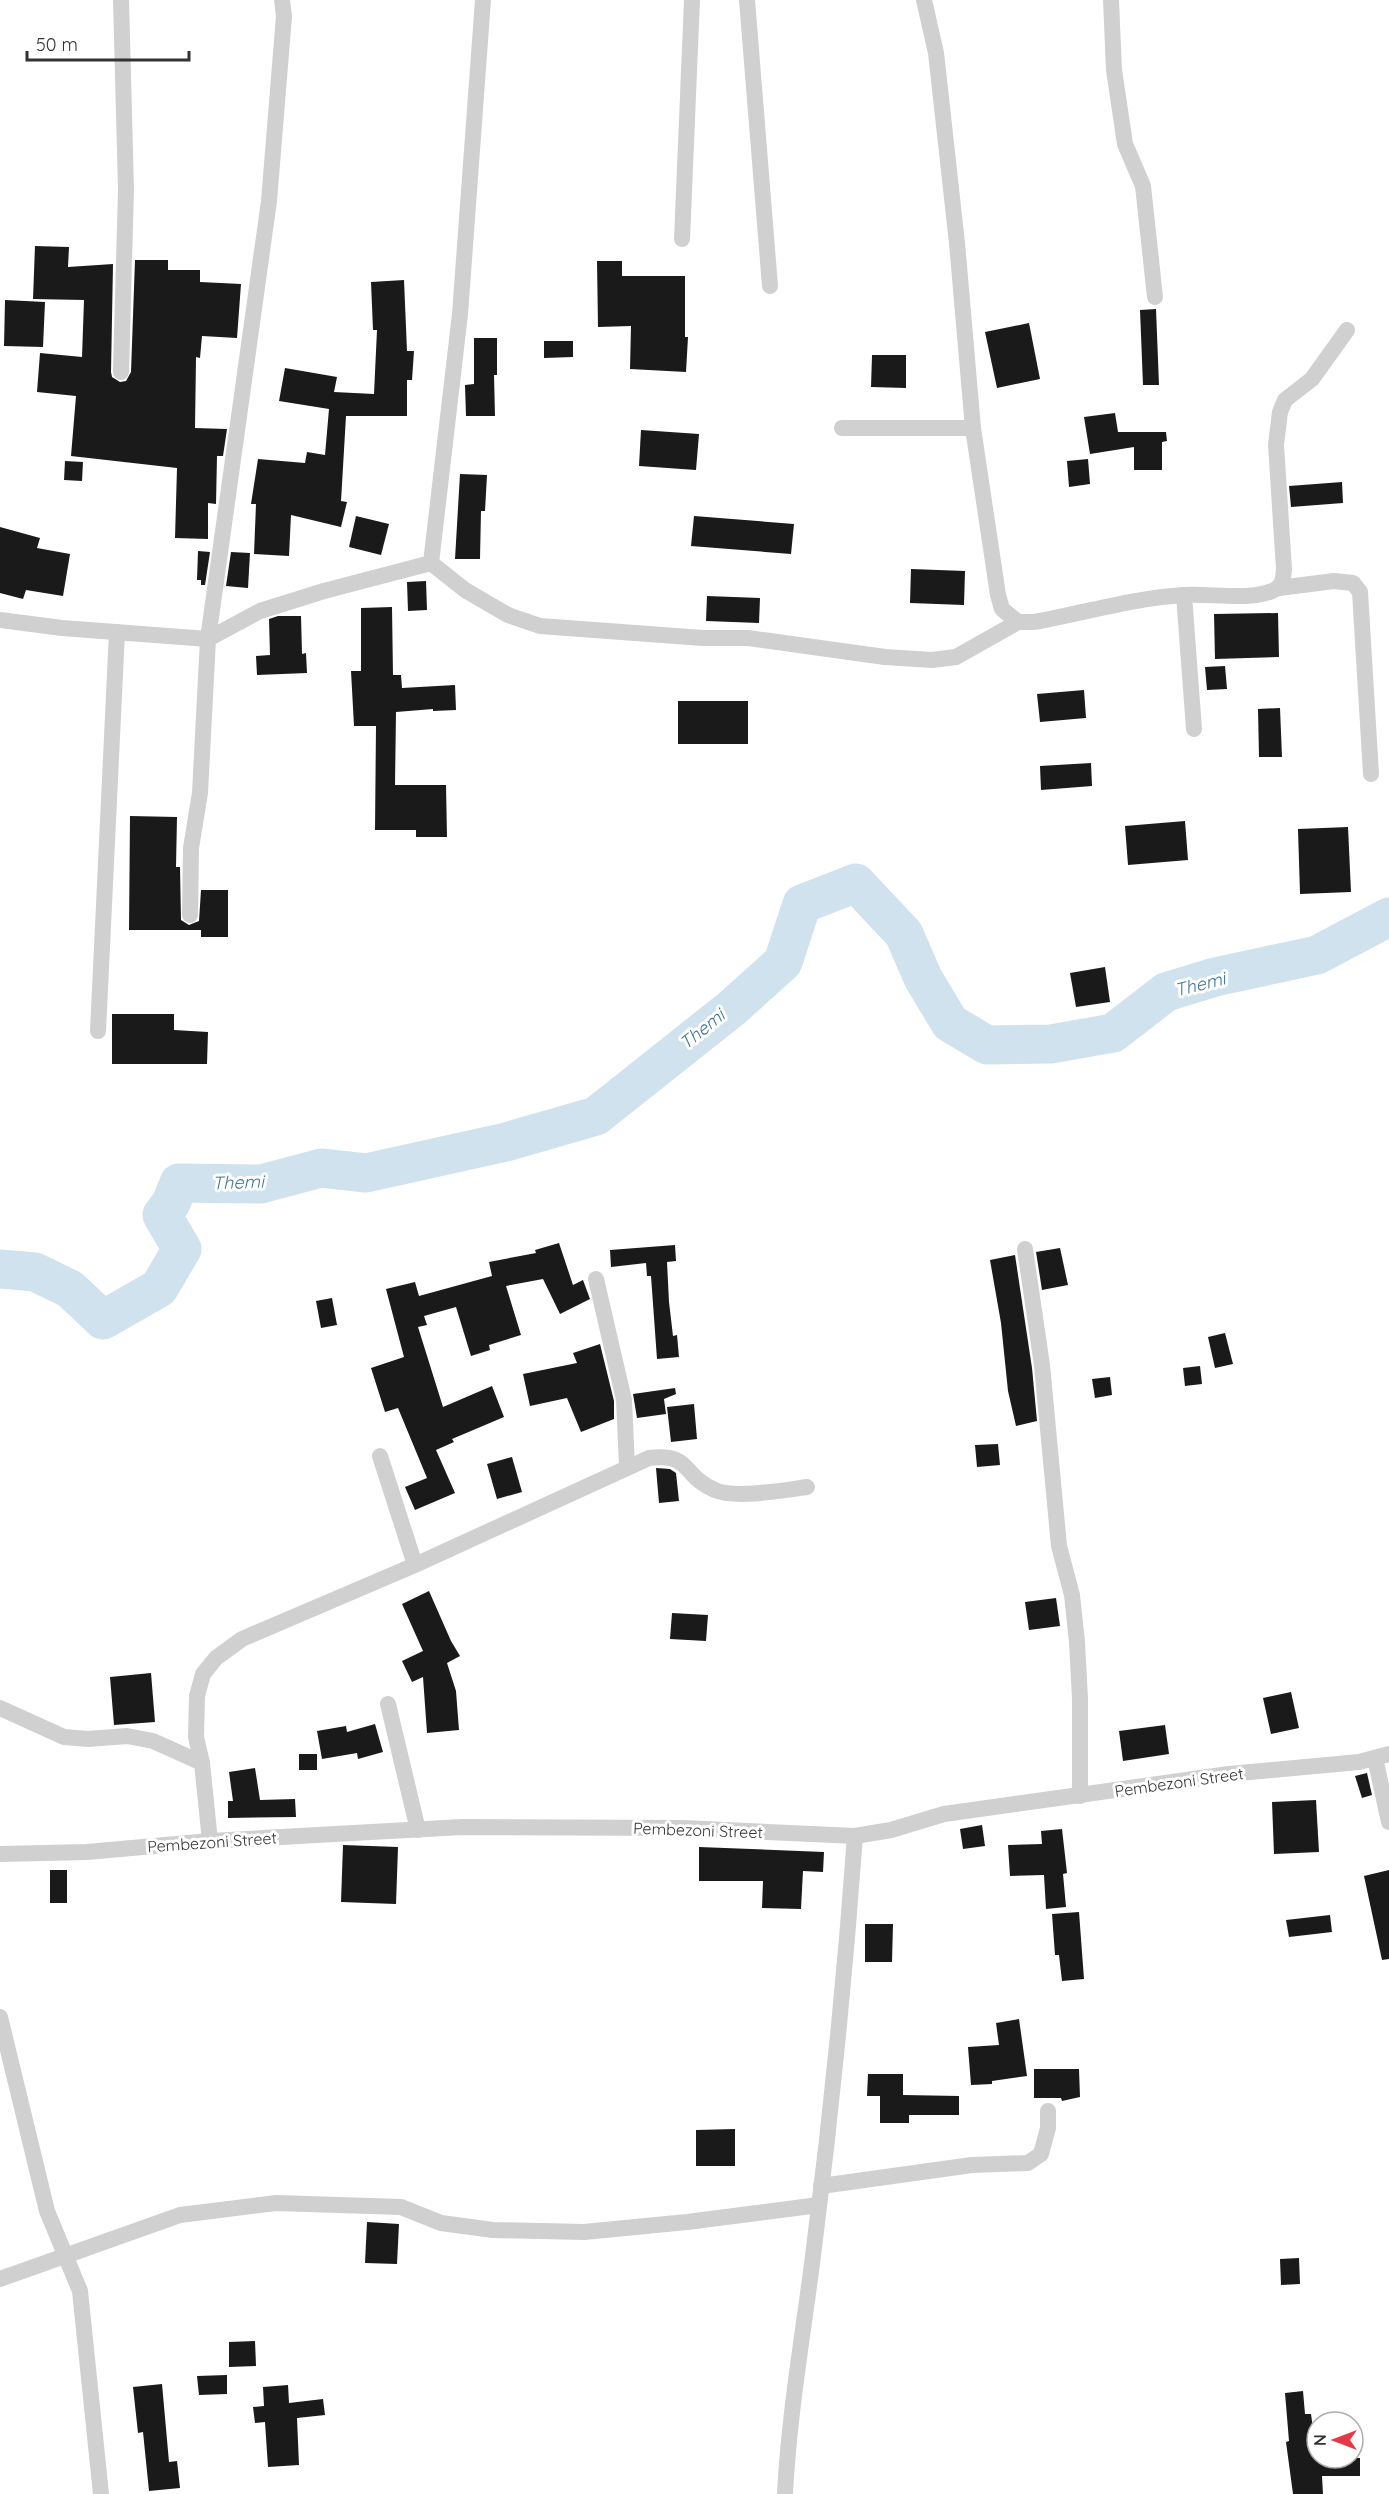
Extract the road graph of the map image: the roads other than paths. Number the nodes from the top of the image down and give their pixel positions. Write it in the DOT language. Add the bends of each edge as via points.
graph roads {
  1 [pos="121,0"];
  2 [pos="282,0"];
  3 [pos="483,0"];
  4 [pos="692,0"];
  5 [pos="747,0"];
  6 [pos="924,0"];
  7 [pos="1111,0"];
  8 [pos="682,239"];
  9 [pos="770,286"];
  10 [pos="1155,297"];
  11 [pos="1347,330"];
  12 [pos="121,372"];
  13 [pos="842,428"];
  14 [pos="973,428"];
  15 [pos="431,563"];
  16 [pos="1278,588"];
  17 [pos="1184,595"];
  18 [pos="0,620"];
  19 [pos="1018,622"];
  20 [pos="117,632"];
  21 [pos="208,639"];
  22 [pos="1194,729"];
  23 [pos="1371,774"];
  24 [pos="190,915"];
  25 [pos="99,1031"];
  26 [pos="1024,1249"];
  27 [pos="596,1279"];
  28 [pos="380,1456"];
  29 [pos="627,1466"];
  30 [pos="807,1487"];
  31 [pos="415,1565"];
  32 [pos="388,1704"];
  33 [pos="0,1708"];
  34 [pos="1382,1756"];
  35 [pos="202,1763"];
  36 [pos="1080,1796"];
  37 [pos="1389,1822"];
  38 [pos="418,1830"];
  39 [pos="855,1836"];
  40 [pos="210,1841"];
  41 [pos="0,1854"];
  42 [pos="0,2018"];
  43 [pos="1048,2111"];
  44 [pos="821,2186"];
  45 [pos="819,2205"];
  46 [pos="64,2256"];
  47 [pos="0,2279"];
  48 [pos="101,2494"];
  49 [pos="785,2494"];
  1 -- 12 [label="street" via="126,189"];
  2 -- 21 [label="street" via="284,16 269,201"];
  3 -- 15 [label="street" via="460,314"];
  4 -- 8 [label="street"];
  5 -- 9 [label="street"];
  6 -- 14 [label="street" via="937,64"];
  7 -- 10 [label="street" via="1113,70 1125,144 1143,186"];
  11 -- 16 [label="street" via="1312,379 1285,400 1280,412 1276,445 1284,569 1283,583"];
  13 -- 14 [label="street"];
  14 -- 19 [label="street" via="998,595 1002,609"];
  15 -- 19 [label="street" via="465,590 508,615 540,626 748,638 932,660 956,657"];
  15 -- 21 [label="street" via="260,611"];
  16 -- 17 [label="street" via="1253,595"];
  16 -- 23 [label="street" via="1334,581 1353,583 1360,592"];
  17 -- 19 [label="street"];
  17 -- 22 [label="street"];
  18 -- 20 [label="street"];
  20 -- 21 [label="street"];
  20 -- 25 [label="street"];
  21 -- 24 [label="street" via="200,793 191,848"];
  26 -- 36 [label="street" via="1042,1365 1059,1546 1072,1595 1077,1642"];
  27 -- 29 [label="street" via="624,1400"];
  28 -- 31 [label="street"];
  29 -- 30 [label="street" via="667,1456 681,1460 696,1479 717,1491 753,1493"];
  29 -- 31 [label="street"];
  31 -- 35 [label="street" via="242,1639 216,1658 203,1674 197,1696 196,1737"];
  32 -- 38 [label="street"];
  33 -- 35 [label="street" via="64,1737 144,1739"];
  34 -- 36 [label="street, Pembezoni Street"];
  34 -- 37 [label="street"];
  35 -- 40 [label="street"];
  36 -- 39 [label="street, Pembezoni Street" via="944,1814"];
  38 -- 39 [label="street, Pembezoni Street" via="683,1828"];
  38 -- 40 [label="street, Pembezoni Street"];
  39 -- 44 [label="street"];
  40 -- 41 [label="street, Pembezoni Street" via="87,1852"];
  42 -- 46 [label="street" via="36,2171"];
  43 -- 44 [label="street" via="1041,2154 1028,2163 972,2165"];
  44 -- 45 [label="street"];
  45 -- 46 [label="street" via="585,2232 462,2226 441,2223 401,2207 276,2203 180,2215"];
  45 -- 49 [label="street" via="788,2437"];
  46 -- 47 [label="street"];
  46 -- 48 [label="street" via="80,2291"];
}
